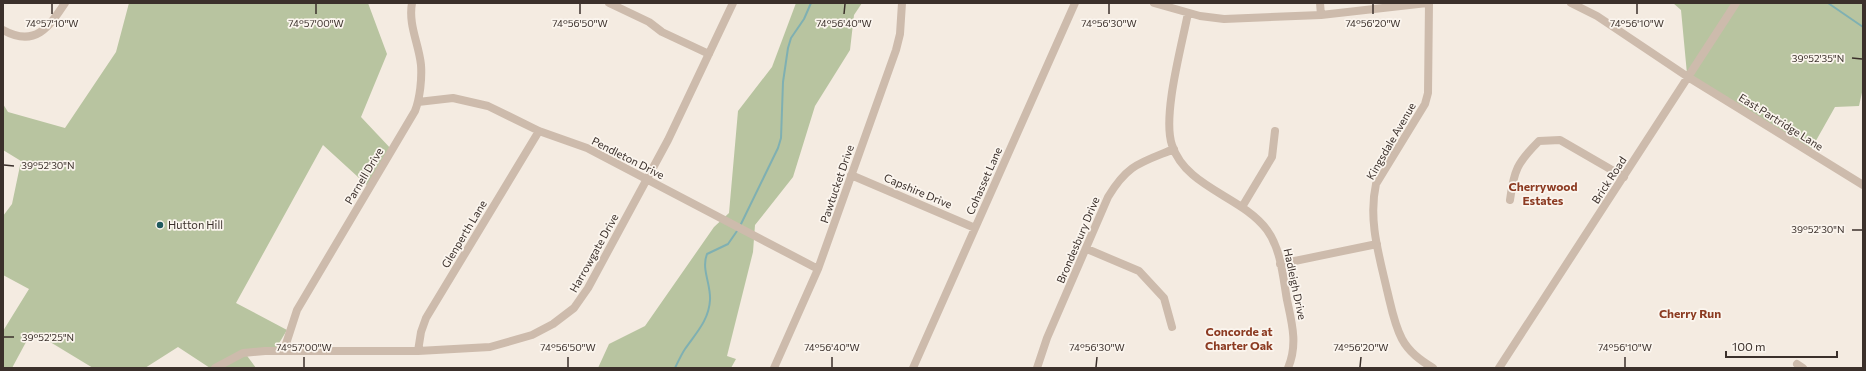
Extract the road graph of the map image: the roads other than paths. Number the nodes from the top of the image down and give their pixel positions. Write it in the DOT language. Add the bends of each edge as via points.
graph roads {
  1 [pos="65,3"];
  2 [pos="412,3"];
  3 [pos="610,3"];
  4 [pos="733,3"];
  5 [pos="902,3"];
  6 [pos="1075,3"];
  7 [pos="1154,3"];
  8 [pos="1320,3"];
  9 [pos="1428,3"];
  10 [pos="1571,3"];
  11 [pos="1736,3"];
  12 [pos="1188,13"];
  13 [pos="1321,15"];
  14 [pos="3,30"];
  15 [pos="709,54"];
  16 [pos="1688,77"];
  17 [pos="418,102"];
  18 [pos="539,131"];
  19 [pos="1275,132"];
  20 [pos="1174,149"];
  21 [pos="852,175"];
  22 [pos="1624,177"];
  23 [pos="647,179"];
  24 [pos="1863,185"];
  25 [pos="1510,200"];
  26 [pos="1242,207"];
  27 [pos="975,228"];
  28 [pos="1377,244"];
  29 [pos="1087,249"];
  30 [pos="1280,264"];
  31 [pos="818,269"];
  32 [pos="1172,328"];
  33 [pos="284,350"];
  34 [pos="418,351"];
  35 [pos="215,368"];
  36 [pos="774,368"];
  37 [pos="914,368"];
  38 [pos="1037,368"];
  39 [pos="1288,368"];
  40 [pos="1433,368"];
  41 [pos="1499,368"];
  1 -- 14 [label="street" via="49,27 42,32 20,37"];
  2 -- 17 [label="street, Parnell Drive" via="411,20 421,65"];
  3 -- 15 [label="street"];
  4 -- 15 [label="street, Harrowgate Drive"];
  5 -- 21 [label="street, Pawtucket Drive" via="896,50"];
  6 -- 27 [label="street, Cohasset Lane"];
  7 -- 12 [label="street"];
  8 -- 13 [label="street"];
  9 -- 13 [label="street"];
  9 -- 28 [label="street, Kingsdale Avenue" via="1428,93 1425,104 1376,184 1373,219"];
  10 -- 16 [label="street, East Partridge Lane" via="1597,16"];
  11 -- 16 [label="street, Brick Road"];
  12 -- 13 [label="street" via="1224,19"];
  12 -- 20 [label="street, Hadleigh Drive" via="1169,109 1168,127"];
  15 -- 23 [label="street, Harrowgate Drive"];
  16 -- 22 [label="street, Brick Road"];
  16 -- 24 [label="street, East Partridge Lane"];
  17 -- 18 [label="street, Pendleton Drive" via="454,98 488,106"];
  17 -- 33 [label="street, Parnell Drive" via="407,127 297,310"];
  18 -- 23 [label="street, Pendleton Drive" via="587,148"];
  18 -- 34 [label="street, Glenperth Lane" via="426,318"];
  19 -- 26 [label="street" via="1272,157"];
  20 -- 26 [label="street, Hadleigh Drive" via="1185,166 1205,184"];
  20 -- 29 [label="street, Brondesbury Drive" via="1138,163 1126,171 1108,197"];
  21 -- 27 [label="street, Capshire Drive"];
  21 -- 31 [label="street, Pawtucket Drive"];
  22 -- 25 [label="street" via="1560,140 1538,141 1522,158 1514,175"];
  22 -- 41 [label="street, Brick Road"];
  23 -- 31 [label="street, Pendleton Drive"];
  23 -- 34 [label="street, Harrowgate Drive" via="588,288 574,308 553,324 532,335 490,348"];
  26 -- 30 [label="street, Hadleigh Drive" via="1268,231 1277,249"];
  27 -- 37 [label="street, Cohasset Lane"];
  28 -- 30 [label="street"];
  28 -- 40 [label="street, Kingsdale Avenue" via="1396,326 1409,350 1420,361"];
  29 -- 32 [label="street" via="1139,271 1164,298"];
  29 -- 38 [label="street, Brondesbury Drive" via="1047,338"];
  30 -- 39 [label="street, Hadleigh Drive" via="1293,330 1294,344"];
  31 -- 36 [label="street, Pawtucket Drive"];
  33 -- 34 [label="street, Harrowgate Drive"];
  33 -- 35 [label="street, Harrowgate Drive" via="243,353"];
}
